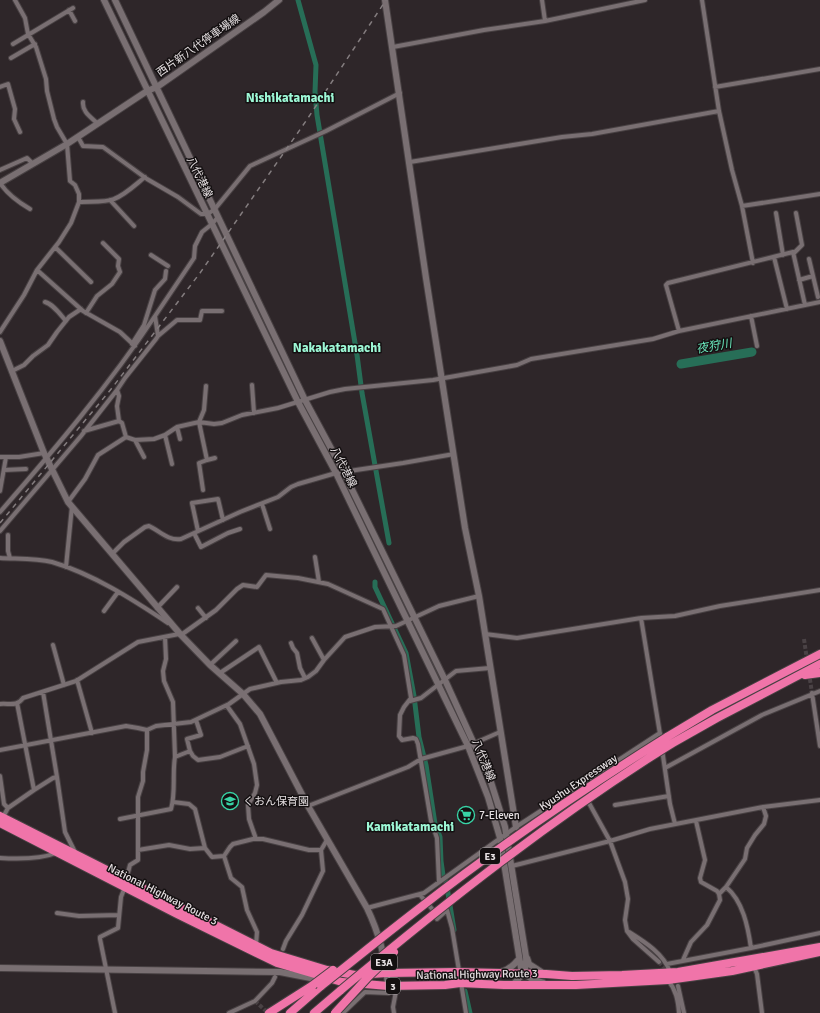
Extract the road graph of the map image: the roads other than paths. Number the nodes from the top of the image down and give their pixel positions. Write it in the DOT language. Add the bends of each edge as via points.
graph roads {
  1 [pos="16,0"];
  2 [pos="104,0"];
  3 [pos="115,0"];
  4 [pos="279,0"];
  5 [pos="390,0"];
  6 [pos="542,0"];
  7 [pos="645,0"];
  8 [pos="702,0"];
  9 [pos="386,3"];
  10 [pos="76,21"];
  11 [pos="545,21"];
  12 [pos="28,34"];
  13 [pos="12,44"];
  14 [pos="35,44"];
  15 [pos="393,47"];
  16 [pos="10,58"];
  17 [pos="820,69"];
  18 [pos="0,87"];
  19 [pos="157,87"];
  20 [pos="715,87"];
  21 [pos="147,92"];
  22 [pos="400,93"];
  23 [pos="83,102"];
  24 [pos="719,111"];
  25 [pos="98,124"];
  26 [pos="20,132"];
  27 [pos="78,137"];
  28 [pos="67,144"];
  29 [pos="410,162"];
  30 [pos="33,164"];
  31 [pos="0,170"];
  32 [pos="145,177"];
  33 [pos="0,183"];
  34 [pos="820,194"];
  35 [pos="110,200"];
  36 [pos="79,202"];
  37 [pos="742,206"];
  38 [pos="30,209"];
  39 [pos="214,210"];
  40 [pos="796,213"];
  41 [pos="207,214"];
  42 [pos="776,214"];
  43 [pos="218,217"];
  44 [pos="212,224"];
  45 [pos="134,226"];
  46 [pos="103,243"];
  47 [pos="55,247"];
  48 [pos="793,252"];
  49 [pos="151,255"];
  50 [pos="783,255"];
  51 [pos="774,257"];
  52 [pos="809,258"];
  53 [pos="753,263"];
  54 [pos="168,266"];
  55 [pos="37,270"];
  56 [pos="166,271"];
  57 [pos="813,276"];
  58 [pos="799,280"];
  59 [pos="91,282"];
  60 [pos="818,296"];
  61 [pos="45,302"];
  62 [pos="820,302"];
  63 [pos="805,305"];
  64 [pos="787,308"];
  65 [pos="81,309"];
  66 [pos="222,312"];
  67 [pos="86,313"];
  68 [pos="155,316"];
  69 [pos="751,316"];
  70 [pos="66,321"];
  71 [pos="679,331"];
  72 [pos="0,332"];
  73 [pos="158,336"];
  74 [pos="0,341"];
  75 [pos="133,345"];
  76 [pos="757,346"];
  77 [pos="12,371"];
  78 [pos="442,377"];
  79 [pos="252,385"];
  80 [pos="206,386"];
  81 [pos="117,390"];
  82 [pos="301,401"];
  83 [pos="254,413"];
  84 [pos="119,421"];
  85 [pos="199,422"];
  86 [pos="177,427"];
  87 [pos="84,431"];
  88 [pos="165,435"];
  89 [pos="126,437"];
  90 [pos="180,439"];
  91 [pos="134,440"];
  92 [pos="454,454"];
  93 [pos="45,455"];
  94 [pos="0,456"];
  95 [pos="6,457"];
  96 [pos="144,457"];
  97 [pos="215,458"];
  98 [pos="207,460"];
  99 [pos="172,464"];
  100 [pos="26,469"];
  101 [pos="4,470"];
  102 [pos="52,471"];
  103 [pos="343,472"];
  104 [pos="336,473"];
  105 [pos="203,490"];
  106 [pos="0,491"];
  107 [pos="70,504"];
  108 [pos="262,504"];
  109 [pos="0,512"];
  110 [pos="222,520"];
  111 [pos="240,529"];
  112 [pos="270,529"];
  113 [pos="0,531"];
  114 [pos="196,532"];
  115 [pos="8,535"];
  116 [pos="112,554"];
  117 [pos="10,557"];
  118 [pos="315,557"];
  119 [pos="0,558"];
  120 [pos="66,567"];
  121 [pos="319,582"];
  122 [pos="177,587"];
  123 [pos="820,590"];
  124 [pos="118,592"];
  125 [pos="478,596"];
  126 [pos="157,608"];
  127 [pos="198,608"];
  128 [pos="104,611"];
  129 [pos="206,618"];
  130 [pos="641,618"];
  131 [pos="411,619"];
  132 [pos="172,625"];
  133 [pos="390,625"];
  134 [pos="485,634"];
  135 [pos="180,635"];
  136 [pos="165,637"];
  137 [pos="312,638"];
  138 [pos="236,640"];
  139 [pos="291,643"];
  140 [pos="53,645"];
  141 [pos="820,653"];
  142 [pos="324,660"];
  143 [pos="820,664"];
  144 [pos="210,665"];
  145 [pos="490,668"];
  146 [pos="220,673"];
  147 [pos="820,673"];
  148 [pos="305,678"];
  149 [pos="78,680"];
  150 [pos="444,680"];
  151 [pos="789,680"];
  152 [pos="277,683"];
  153 [pos="438,684"];
  154 [pos="64,685"];
  155 [pos="820,691"];
  156 [pos="43,692"];
  157 [pos="812,693"];
  158 [pos="243,694"];
  159 [pos="410,701"];
  160 [pos="17,703"];
  161 [pos="0,704"];
  162 [pos="226,706"];
  163 [pos="196,720"];
  164 [pos="174,724"];
  165 [pos="147,730"];
  166 [pos="500,732"];
  167 [pos="92,733"];
  168 [pos="666,738"];
  169 [pos="52,740"];
  170 [pos="25,745"];
  171 [pos="471,745"];
  172 [pos="248,746"];
  173 [pos="820,746"];
  174 [pos="0,750"];
  175 [pos="190,751"];
  176 [pos="175,757"];
  177 [pos="421,759"];
  178 [pos="665,768"];
  179 [pos="0,776"];
  180 [pos="57,777"];
  181 [pos="578,787"];
  182 [pos="34,790"];
  183 [pos="669,796"];
  184 [pos="820,800"];
  185 [pos="173,802"];
  186 [pos="615,805"];
  187 [pos="308,806"];
  188 [pos="764,807"];
  189 [pos="8,808"];
  190 [pos="137,816"];
  191 [pos="1,819"];
  192 [pos="120,819"];
  193 [pos="696,821"];
  194 [pos="675,824"];
  195 [pos="516,827"];
  196 [pos="506,834"];
  197 [pos="500,838"];
  198 [pos="256,839"];
  199 [pos="327,840"];
  200 [pos="610,841"];
  201 [pos="205,848"];
  202 [pos="138,850"];
  203 [pos="321,850"];
  204 [pos="56,853"];
  205 [pos="77,855"];
  206 [pos="224,856"];
  207 [pos="0,858"];
  208 [pos="512,866"];
  209 [pos="439,882"];
  210 [pos="125,883"];
  211 [pos="726,887"];
  212 [pos="420,894"];
  213 [pos="719,894"];
  214 [pos="421,907"];
  215 [pos="367,908"];
  216 [pos="56,913"];
  217 [pos="435,913"];
  218 [pos="119,915"];
  219 [pos="627,931"];
  220 [pos="820,933"];
  221 [pos="820,942"];
  222 [pos="256,945"];
  223 [pos="820,947"];
  224 [pos="751,948"];
  225 [pos="283,949"];
  226 [pos="820,952"];
  227 [pos="526,957"];
  228 [pos="820,957"];
  229 [pos="519,959"];
  230 [pos="683,960"];
  231 [pos="659,962"];
  232 [pos="667,964"];
  233 [pos="754,967"];
  234 [pos="0,968"];
  235 [pos="106,969"];
  236 [pos="732,971"];
  237 [pos="458,972"];
  238 [pos="387,973"];
  239 [pos="500,973"];
  240 [pos="524,973"];
  241 [pos="546,974"];
  242 [pos="671,975"];
  243 [pos="275,976"];
  244 [pos="460,983"];
  245 [pos="550,984"];
  246 [pos="512,985"];
  247 [pos="385,986"];
  248 [pos="397,986"];
  249 [pos="678,986"];
  250 [pos="115,1013"];
  251 [pos="229,1013"];
  252 [pos="269,1013"];
  253 [pos="290,1013"];
  254 [pos="314,1013"];
  255 [pos="335,1013"];
  256 [pos="343,1013"];
  257 [pos="394,1013"];
  258 [pos="466,1013"];
  259 [pos="679,1013"];
  260 [pos="684,1013"];
  261 [pos="762,1013"];
  1 -- 12 [label="street" via="25,18"];
  2 -- 21 [label="main road, 八代港線"];
  3 -- 19 [label="main road, 八代港線"];
  4 -- 19 [label="main road, 西片新八代停車場線"];
  5 -- 9 [label="street"];
  6 -- 11 [label="street"];
  7 -- 11 [label="street"];
  8 -- 20 [label="street"];
  9 -- 15 [label="main road"];
  10 -- 12 [label="street" via="71,9"];
  11 -- 15 [label="street"];
  12 -- 13 [label="street"];
  12 -- 14 [label="street"];
  14 -- 16 [label="street"];
  14 -- 28 [label="street" via="46,78 54,119"];
  15 -- 22 [label="main road"];
  17 -- 20 [label="street"];
  18 -- 26 [label="street" via="8,84 15,109 14,119"];
  19 -- 21 [label="main road, 西片新八代停車場線"];
  19 -- 39 [label="main road, 八代港線"];
  20 -- 24 [label="street"];
  21 -- 25 [label="main road, 西片新八代停車場線"];
  21 -- 41 [label="main road, 八代港線"];
  22 -- 29 [label="main road"];
  22 -- 39 [label="street" via="250,166"];
  23 -- 25 [label="street" via="82,107"];
  24 -- 29 [label="street" via="592,134"];
  24 -- 37 [label="street"];
  25 -- 27 [label="main road, 西片新八代停車場線"];
  27 -- 28 [label="main road, 西片新八代停車場線"];
  27 -- 32 [label="street" via="82,146 103,147"];
  28 -- 30 [label="main road, 西片新八代停車場線"];
  28 -- 36 [label="street" via="70,181 79,194"];
  29 -- 78 [label="main road"];
  30 -- 31 [label="street" via="27,158"];
  30 -- 33 [label="main road, 西片新八代停車場線"];
  32 -- 35 [label="street" via="126,192"];
  32 -- 41 [label="street" via="201,214"];
  33 -- 38 [label="street" via="15,200"];
  34 -- 37 [label="street"];
  35 -- 36 [label="street"];
  35 -- 45 [label="street"];
  36 -- 47 [label="street" via="71,223"];
  37 -- 53 [label="street"];
  39 -- 41 [label="street"];
  39 -- 43 [label="main road, 八代港線"];
  40 -- 48 [label="street" via="802,245"];
  41 -- 44 [label="main road, 八代港線"];
  42 -- 50 [label="street"];
  43 -- 44 [label="street"];
  43 -- 82 [label="main road, 八代港線"];
  44 -- 68 [label="street" via="202,232 195,246 194,258"];
  44 -- 82 [label="main road, 八代港線"];
  46 -- 67 [label="street" via="119,259 120,272 112,284 97,296"];
  47 -- 55 [label="street"];
  47 -- 59 [label="street"];
  48 -- 50 [label="street"];
  48 -- 58 [label="street"];
  49 -- 54 [label="street"];
  50 -- 51 [label="street"];
  51 -- 53 [label="street"];
  51 -- 64 [label="street"];
  52 -- 57 [label="street"];
  53 -- 71 [label="street" via="668,283 666,285"];
  55 -- 65 [label="street"];
  55 -- 72 [label="street"];
  56 -- 75 [label="street" via="165,279 155,290 144,325"];
  57 -- 58 [label="street"];
  57 -- 60 [label="street"];
  58 -- 63 [label="street"];
  61 -- 70 [label="street" via="53,306"];
  62 -- 63 [label="street"];
  63 -- 64 [label="street"];
  64 -- 69 [label="street"];
  65 -- 67 [label="street"];
  65 -- 70 [label="street"];
  66 -- 73 [label="street" via="202,311 200,320 176,320"];
  67 -- 75 [label="street" via="120,332"];
  68 -- 73 [label="street"];
  68 -- 75 [label="street"];
  69 -- 71 [label="street"];
  69 -- 76 [label="street"];
  70 -- 77 [label="street" via="48,345 24,365"];
  71 -- 78 [label="street" via="653,339"];
  73 -- 81 [label="street"];
  74 -- 77 [label="main road"];
  75 -- 93 [label="street" via="91,403"];
  77 -- 93 [label="main road"];
  78 -- 82 [label="street" via="418,382 358,386"];
  78 -- 92 [label="main road"];
  79 -- 83 [label="street"];
  80 -- 85 [label="street" via="204,410"];
  81 -- 84 [label="street"];
  81 -- 87 [label="street"];
  82 -- 83 [label="street"];
  82 -- 103 [label="main road, 八代港線"];
  82 -- 104 [label="main road, 八代港線"];
  83 -- 85 [label="street" via="222,423"];
  84 -- 87 [label="street"];
  84 -- 89 [label="street"];
  85 -- 86 [label="street"];
  85 -- 98 [label="street"];
  86 -- 88 [label="street"];
  86 -- 90 [label="street"];
  87 -- 102 [label="street"];
  88 -- 91 [label="street" via="154,439"];
  88 -- 99 [label="street"];
  89 -- 91 [label="street"];
  89 -- 107 [label="street" via="98,455"];
  91 -- 96 [label="street"];
  92 -- 103 [label="street"];
  92 -- 125 [label="main road"];
  93 -- 95 [label="street"];
  93 -- 102 [label="main road"];
  93 -- 109 [label="street"];
  94 -- 95 [label="street"];
  95 -- 101 [label="street"];
  97 -- 98 [label="street"];
  98 -- 105 [label="street" via="199,463"];
  100 -- 101 [label="street"];
  101 -- 106 [label="street"];
  102 -- 107 [label="main road"];
  102 -- 113 [label="street"];
  103 -- 104 [label="street"];
  103 -- 131 [label="main road, 八代港線"];
  104 -- 108 [label="street" via="298,484"];
  104 -- 131 [label="main road, 八代港線"];
  107 -- 116 [label="main road"];
  107 -- 120 [label="street"];
  108 -- 110 [label="street"];
  108 -- 112 [label="street"];
  110 -- 114 [label="street"];
  110 -- 114 [label="street" via="218,499 192,504"];
  111 -- 114 [label="street" via="200,547"];
  114 -- 116 [label="street" via="177,540 149,526 145,527"];
  115 -- 117 [label="street"];
  116 -- 126 [label="main road"];
  117 -- 119 [label="street"];
  117 -- 120 [label="street" via="51,562"];
  118 -- 121 [label="street"];
  120 -- 124 [label="street"];
  121 -- 129 [label="street" via="266,574 257,587 243,585"];
  121 -- 133 [label="street" via="383,608"];
  122 -- 126 [label="street"];
  123 -- 130 [label="street" via="675,616"];
  124 -- 128 [label="street"];
  124 -- 132 [label="street"];
  125 -- 131 [label="street" via="439,606"];
  125 -- 134 [label="main road"];
  126 -- 132 [label="main road"];
  127 -- 129 [label="street"];
  129 -- 135 [label="street"];
  130 -- 134 [label="street" via="517,638"];
  130 -- 168 [label="street"];
  131 -- 133 [label="street" via="396,626"];
  131 -- 150 [label="main road, 八代港線"];
  131 -- 153 [label="main road, 八代港線"];
  132 -- 135 [label="main road"];
  133 -- 142 [label="street" via="345,636"];
  133 -- 159 [label="street" via="404,655"];
  134 -- 145 [label="main road"];
  135 -- 136 [label="street"];
  135 -- 144 [label="main road"];
  136 -- 149 [label="street" via="138,642"];
  136 -- 164 [label="street" via="164,681 173,702"];
  137 -- 142 [label="street"];
  138 -- 144 [label="street"];
  139 -- 148 [label="street"];
  140 -- 154 [label="street"];
  141 -- 168 [label="highway, Kyushu Expressway / E3" via="712,710"];
  142 -- 148 [label="street" via="316,671"];
  143 -- 151 [label="highway, Kyushu Expressway / E3"];
  144 -- 146 [label="main road"];
  145 -- 150 [label="street" via="456,671"];
  145 -- 166 [label="main road"];
  146 -- 152 [label="street" via="260,647"];
  146 -- 158 [label="main road"];
  147 -- 151 [label="highway"];
  148 -- 152 [label="street"];
  149 -- 154 [label="street"];
  149 -- 167 [label="street"];
  150 -- 153 [label="street"];
  150 -- 171 [label="main road, 八代港線"];
  151 -- 168 [label="highway, Kyushu Expressway / E3" via="717,718"];
  152 -- 158 [label="street" via="250,689"];
  153 -- 159 [label="street" via="421,698"];
  153 -- 171 [label="main road, 八代港線"];
  154 -- 156 [label="street"];
  155 -- 157 [label="street"];
  156 -- 160 [label="street"];
  156 -- 169 [label="street"];
  157 -- 173 [label="street"];
  157 -- 178 [label="street" via="762,715"];
  158 -- 162 [label="street"];
  158 -- 187 [label="main road" via="260,714"];
  159 -- 177 [label="street" via="400,715 399,736 402,740 416,739"];
  160 -- 161 [label="street"];
  160 -- 170 [label="street"];
  162 -- 163 [label="street"];
  162 -- 172 [label="street" via="240,724"];
  163 -- 164 [label="street"];
  163 -- 175 [label="street" via="201,735 187,739"];
  164 -- 165 [label="street"];
  164 -- 176 [label="street"];
  165 -- 167 [label="street" via="126,726"];
  165 -- 190 [label="street" via="147,750"];
  166 -- 171 [label="street"];
  166 -- 195 [label="main road"];
  167 -- 169 [label="street"];
  168 -- 178 [label="street"];
  168 -- 181 [label="street"];
  168 -- 214 [label="highway, Kyushu Expressway / E3, bridge" via="521,833"];
  168 -- 217 [label="highway, Kyushu Expressway / E3, bridge"];
  169 -- 170 [label="street"];
  169 -- 180 [label="street"];
  170 -- 174 [label="street"];
  170 -- 182 [label="street"];
  171 -- 177 [label="street"];
  171 -- 196 [label="main road, 八代港線" via="490,779"];
  171 -- 197 [label="main road, 八代港線"];
  172 -- 175 [label="street" via="220,757 201,760 195,759"];
  172 -- 198 [label="street" via="257,785 248,804 249,819"];
  175 -- 176 [label="street"];
  176 -- 185 [label="street"];
  177 -- 187 [label="street" via="408,767"];
  177 -- 209 [label="street" via="431,821 437,838"];
  178 -- 183 [label="street"];
  179 -- 189 [label="street" via="4,804"];
  180 -- 182 [label="street"];
  180 -- 205 [label="street" via="65,832"];
  181 -- 195 [label="street"];
  181 -- 200 [label="street"];
  182 -- 189 [label="street"];
  183 -- 186 [label="street"];
  183 -- 194 [label="street"];
  184 -- 188 [label="street"];
  185 -- 190 [label="street" via="171,809"];
  185 -- 201 [label="street" via="189,804 194,809"];
  187 -- 199 [label="main road"];
  188 -- 193 [label="street"];
  188 -- 211 [label="street" via="765,821 747,848 745,859"];
  189 -- 191 [label="street"];
  190 -- 192 [label="street"];
  190 -- 202 [label="street"];
  191 -- 204 [label="highway, National Highway Route 3 / 3"];
  191 -- 205 [label="highway, National Highway Route 3 / 3"];
  193 -- 194 [label="street"];
  193 -- 213 [label="street" via="705,860 701,882"];
  194 -- 200 [label="street"];
  195 -- 196 [label="street"];
  196 -- 197 [label="street"];
  196 -- 208 [label="main road, 八代港線"];
  197 -- 209 [label="street"];
  197 -- 229 [label="main road, 八代港線"];
  198 -- 203 [label="street" via="309,850"];
  198 -- 206 [label="street" via="233,844"];
  199 -- 203 [label="street"];
  199 -- 215 [label="main road"];
  200 -- 208 [label="street"];
  200 -- 219 [label="street" via="625,882 628,899 625,920"];
  201 -- 202 [label="street" via="190,849 169,845"];
  201 -- 206 [label="street" via="212,857"];
  202 -- 210 [label="street" via="138,860 130,865"];
  203 -- 225 [label="street" via="324,871"];
  204 -- 207 [label="street"];
  204 -- 210 [label="highway, National Highway Route 3 / 3"];
  205 -- 210 [label="highway, National Highway Route 3 / 3"];
  206 -- 222 [label="street" via="231,878 242,887 247,910 257,932"];
  208 -- 227 [label="main road, 八代港線"];
  209 -- 212 [label="street"];
  210 -- 218 [label="street"];
  210 -- 222 [label="highway, National Highway Route 3 / 3"];
  210 -- 247 [label="highway, National Highway Route 3 / 3" via="277,963 342,982"];
  211 -- 213 [label="street"];
  211 -- 224 [label="street" via="731,891 747,924"];
  212 -- 215 [label="street"];
  212 -- 237 [label="street" via="437,918 447,910"];
  213 -- 230 [label="street" via="720,900 707,925 690,942"];
  214 -- 252 [label="highway, E3A, bridge" via="342,965"];
  214 -- 253 [label="highway, Kyushu Expressway / E3, bridge"];
  215 -- 238 [label="main road" via="374,922"];
  216 -- 218 [label="street" via="79,916"];
  217 -- 254 [label="highway, Kyushu Expressway / E3, bridge"];
  217 -- 255 [label="highway, E3A, bridge" via="369,976"];
  218 -- 235 [label="street" via="118,928 100,937"];
  219 -- 231 [label="street"];
  219 -- 232 [label="street" via="660,955"];
  220 -- 224 [label="street"];
  221 -- 242 [label="highway" via="683,968"];
  222 -- 238 [label="highway, National Highway Route 3 / 3" via="271,953 327,970 355,975"];
  223 -- 242 [label="highway, National Highway Route 3 / 3"];
  224 -- 230 [label="street"];
  226 -- 236 [label="highway, National Highway Route 3 / 3"];
  227 -- 240 [label="main road, 八代港線"];
  227 -- 241 [label="main road" via="529,964"];
  228 -- 233 [label="highway"];
  229 -- 239 [label="main road" via="514,966"];
  229 -- 240 [label="main road, 八代港線"];
  230 -- 232 [label="street"];
  232 -- 242 [label="street"];
  233 -- 236 [label="highway"];
  233 -- 261 [label="street"];
  234 -- 235 [label="main road"];
  235 -- 247 [label="main road" via="280,972 338,984"];
  235 -- 250 [label="street"];
  236 -- 242 [label="highway, National Highway Route 3 / 3"];
  237 -- 238 [label="highway, National Highway Route 3 / 3"];
  237 -- 239 [label="highway, National Highway Route 3 / 3"];
  237 -- 244 [label="street"];
  238 -- 247 [label="main road"];
  239 -- 240 [label="highway, National Highway Route 3 / 3"];
  240 -- 241 [label="highway, National Highway Route 3 / 3"];
  240 -- 245 [label="main road" via="528,978"];
  240 -- 246 [label="main road"];
  241 -- 242 [label="highway, National Highway Route 3 / 3"];
  242 -- 245 [label="highway, National Highway Route 3 / 3" via="576,985"];
  242 -- 259 [label="street"];
  243 -- 251 [label="street" via="272,983 255,1000"];
  244 -- 246 [label="highway, National Highway Route 3 / 3"];
  244 -- 248 [label="highway, National Highway Route 3 / 3"];
  244 -- 258 [label="street"];
  245 -- 246 [label="highway, National Highway Route 3 / 3"];
  247 -- 248 [label="highway, National Highway Route 3 / 3"];
  247 -- 256 [label="street" via="388,993 365,992"];
  248 -- 257 [label="street"];
  249 -- 260 [label="street"];
}
